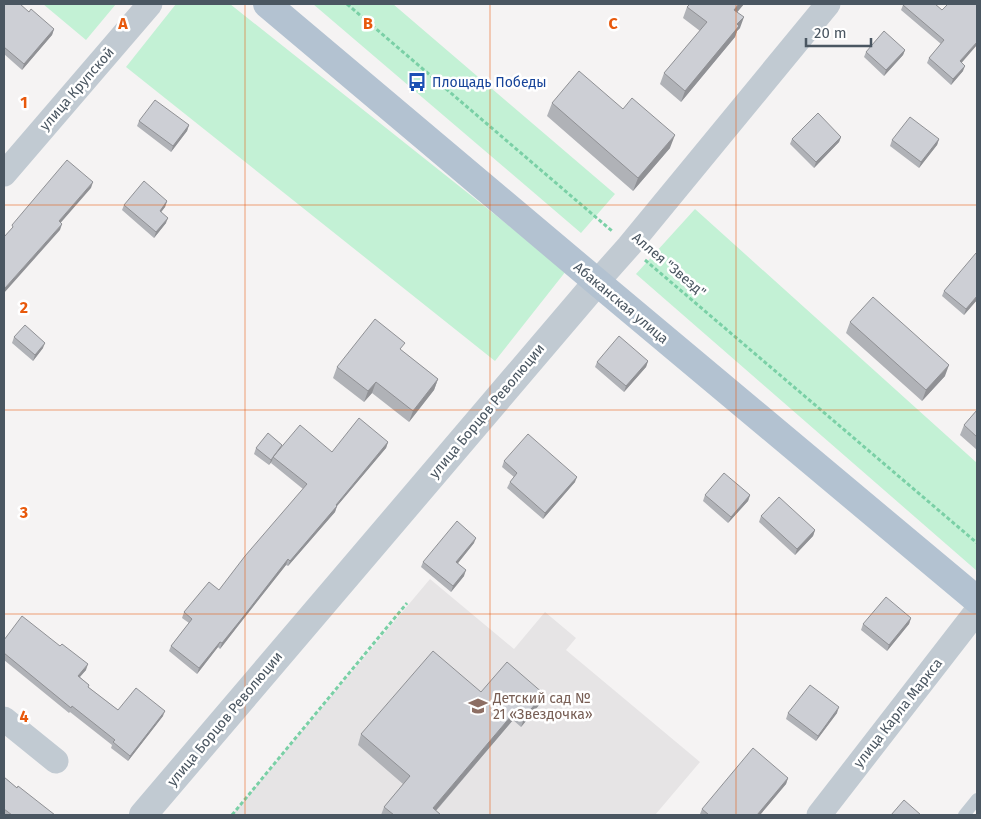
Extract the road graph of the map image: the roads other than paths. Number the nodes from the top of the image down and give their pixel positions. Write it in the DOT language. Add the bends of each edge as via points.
graph roads {
  1 [pos="150,4"];
  2 [pos="267,4"];
  3 [pos="828,4"];
  4 [pos="4,174"];
  5 [pos="597,282"];
  6 [pos="977,600"];
  7 [pos="977,612"];
  8 [pos="4,718"];
  9 [pos="56,761"];
  10 [pos="977,799"];
  11 [pos="143,815"];
  12 [pos="819,815"];
  13 [pos="964,815"];
  1 -- 4 [label="street, улица Крупской"];
  2 -- 5 [label="main road, Абаканская улица"];
  3 -- 5 [label="street, улица Борцов Революции"];
  5 -- 6 [label="main road, Абаканская улица"];
  5 -- 11 [label="street, улица Борцов Революции"];
  7 -- 12 [label="street, улица Карла Маркса"];
  8 -- 9 [label="street"];
  10 -- 13 [label="lane"];
}
